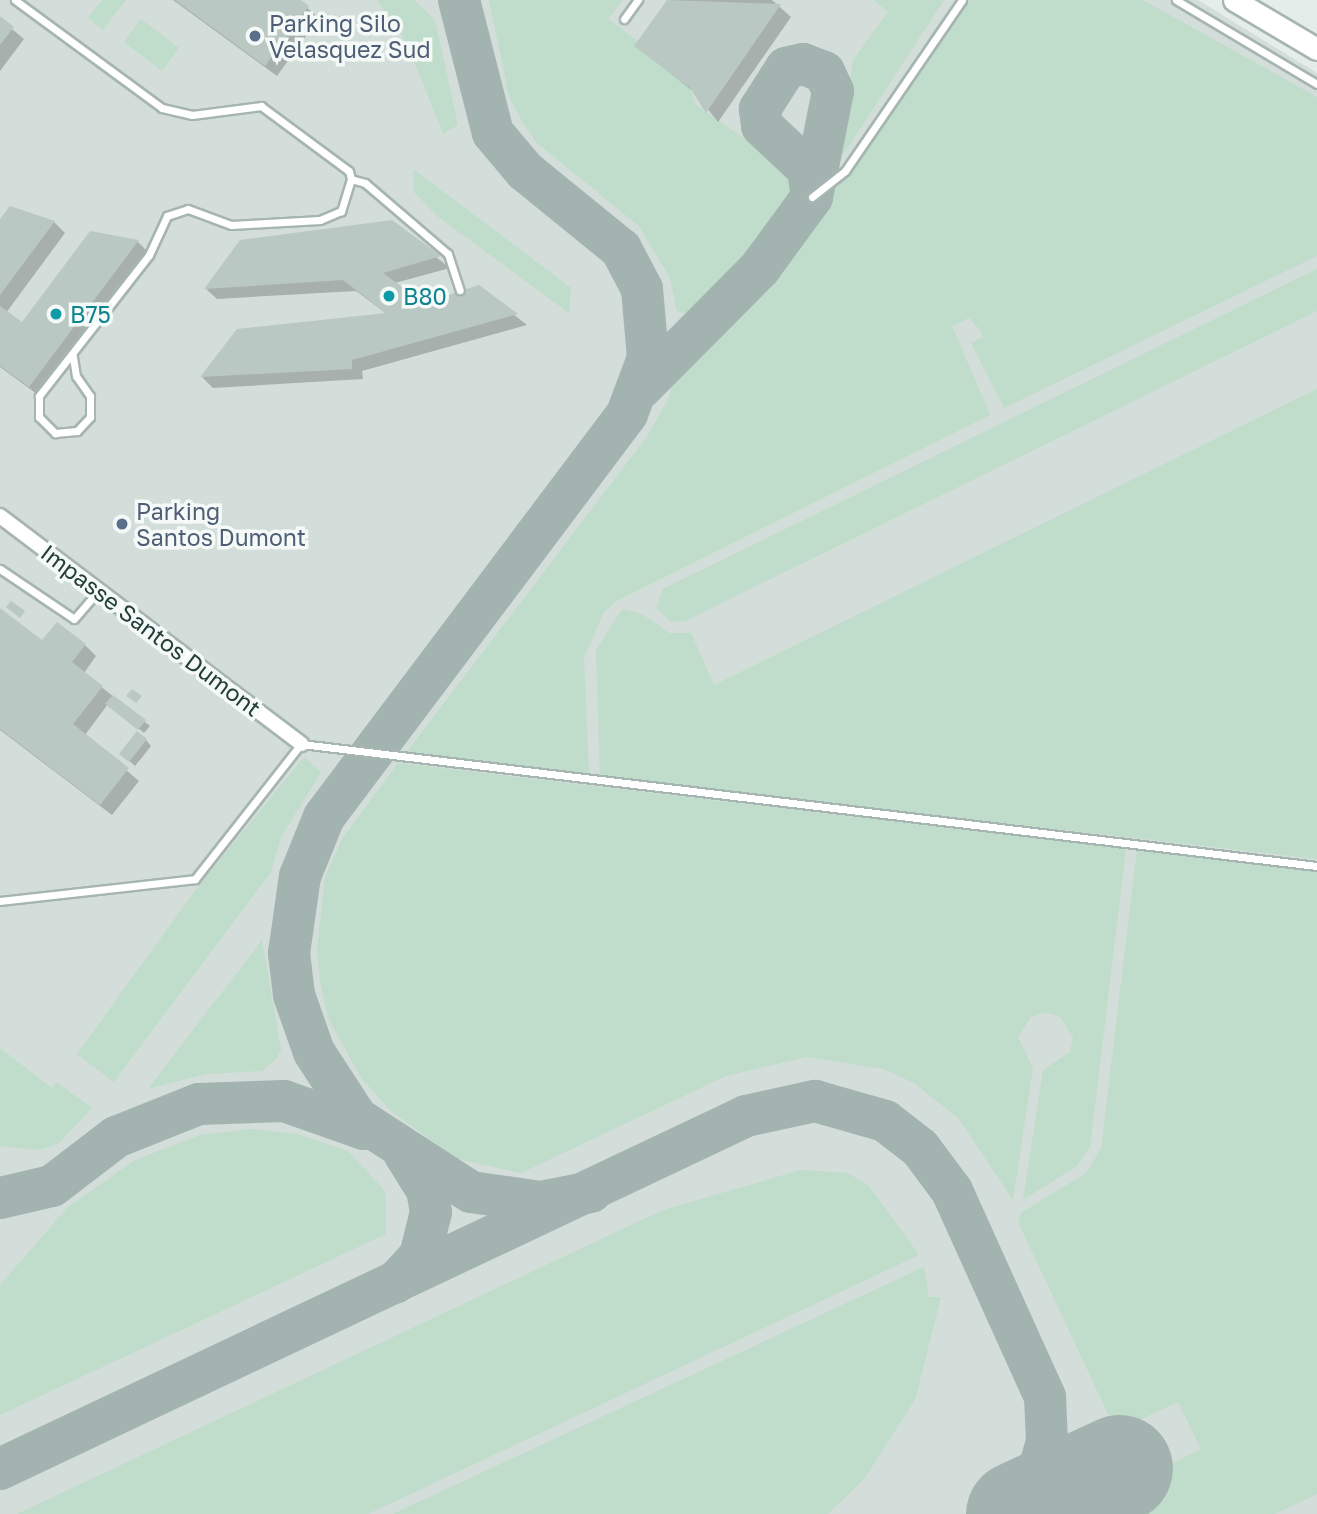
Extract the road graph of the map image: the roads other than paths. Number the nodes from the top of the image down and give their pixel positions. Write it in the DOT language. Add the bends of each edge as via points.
graph roads {
  1 [pos="15,0"];
  2 [pos="638,0"];
  3 [pos="962,0"];
  4 [pos="1176,0"];
  5 [pos="1234,0"];
  6 [pos="624,19"];
  7 [pos="1317,49"];
  8 [pos="1317,84"];
  9 [pos="351,180"];
  10 [pos="812,197"];
  11 [pos="460,290"];
  12 [pos="73,356"];
  13 [pos="0,516"];
  14 [pos="0,569"];
  15 [pos="99,591"];
  16 [pos="301,744"];
  17 [pos="1317,866"];
  18 [pos="0,901"];
  1 -- 9 [label="lane" via="162,108 192,115 261,106 349,171"];
  2 -- 6 [label="lane"];
  3 -- 10 [label="lane" via="845,171"];
  4 -- 8 [label="lane"];
  5 -- 7 [label="street"];
  9 -- 11 [label="lane" via="365,183 449,254"];
  9 -- 12 [label="lane" via="341,211 320,220 231,225 188,209 167,216 149,256"];
  12 -- 12 [label="lane" via="39,396 39,417 55,433 77,431 90,417 90,396 76,376"];
  13 -- 15 [label="street, Impasse Santos Dumont"];
  14 -- 15 [label="lane" via="74,620"];
  15 -- 16 [label="street, Impasse Santos Dumont"];
  16 -- 17 [label="lane"];
  16 -- 18 [label="lane" via="195,879"];
}
